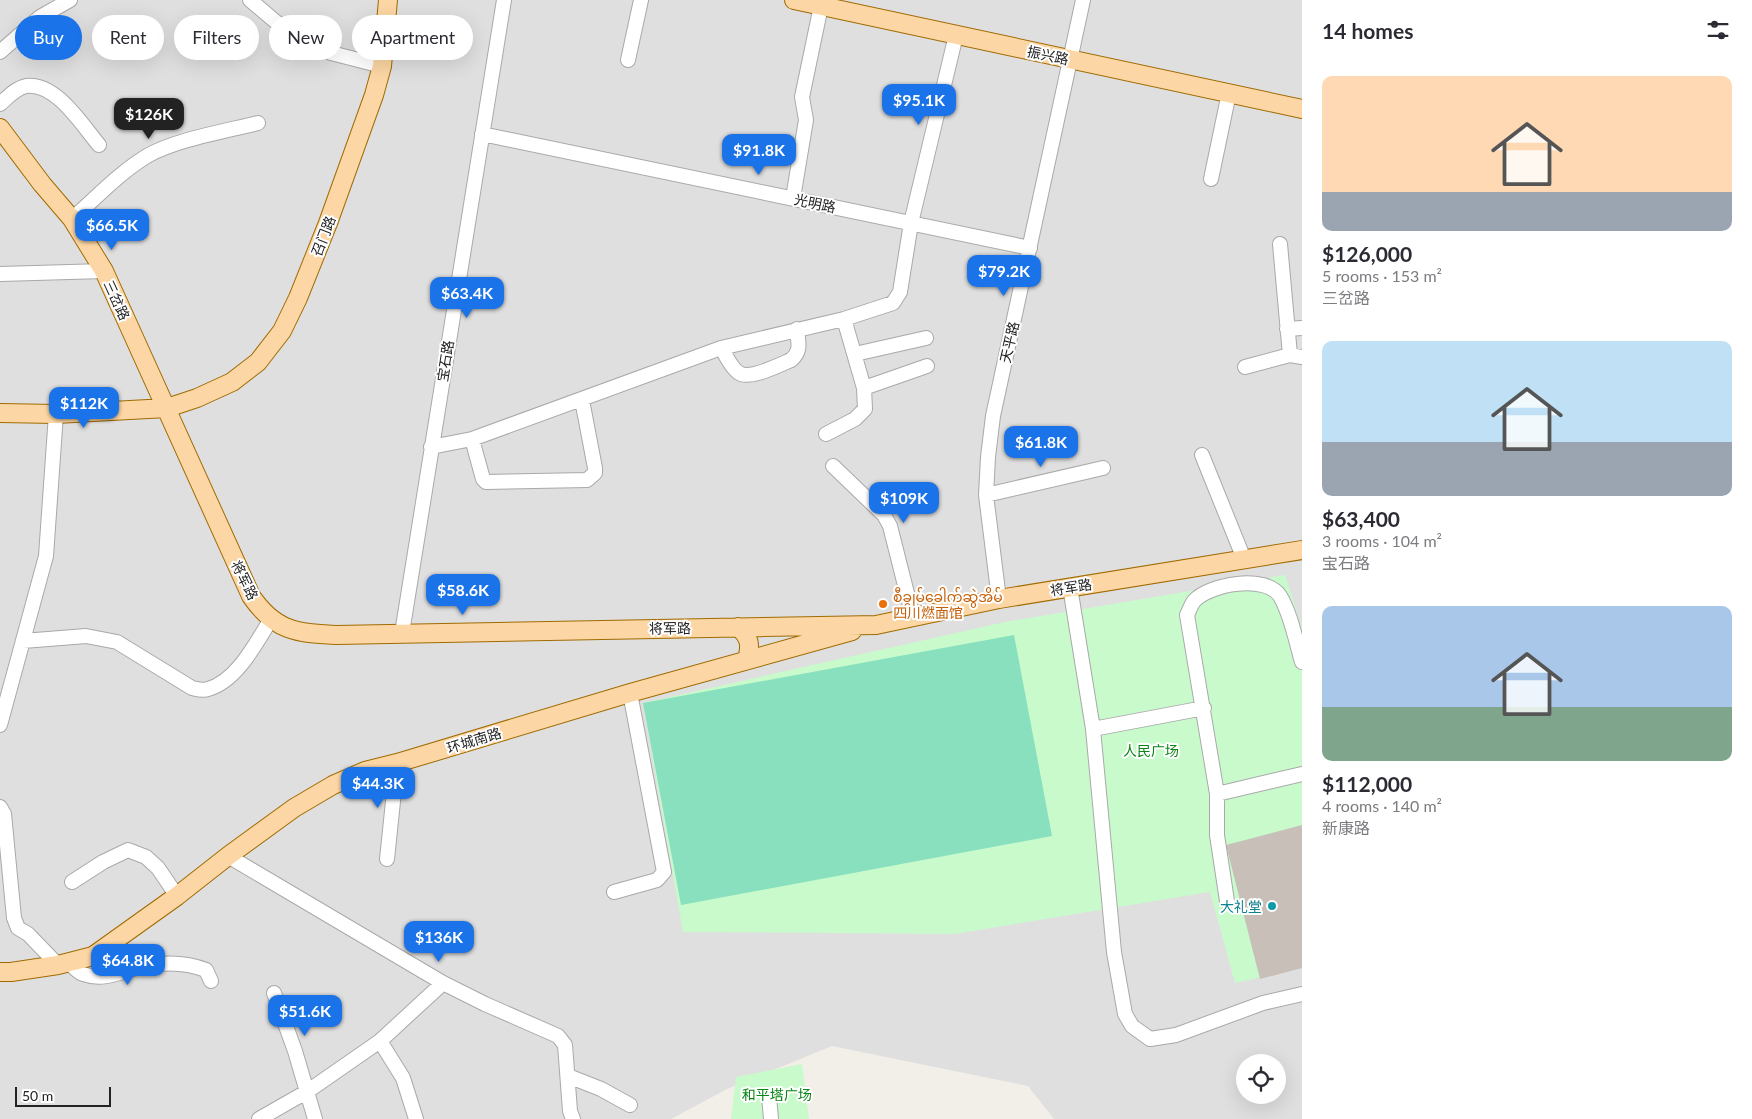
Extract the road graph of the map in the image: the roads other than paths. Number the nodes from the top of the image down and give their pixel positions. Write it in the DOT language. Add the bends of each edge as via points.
graph roads {
  1 [pos="70,0"];
  2 [pos="250,0"];
  3 [pos="388,0"];
  4 [pos="504,0"];
  5 [pos="641,0"];
  6 [pos="794,0"];
  7 [pos="1083,0"];
  8 [pos="821,6"];
  9 [pos="956,35"];
  10 [pos="0,52"];
  11 [pos="628,60"];
  12 [pos="1070,60"];
  13 [pos="382,66"];
  14 [pos="1229,93"];
  15 [pos="0,104"];
  16 [pos="1302,108"];
  17 [pos="258,123"];
  18 [pos="0,128"];
  19 [pos="482,134"];
  20 [pos="99,145"];
  21 [pos="1211,180"];
  22 [pos="793,198"];
  23 [pos="72,219"];
  24 [pos="911,223"];
  25 [pos="1280,244"];
  26 [pos="1030,248"];
  27 [pos="104,271"];
  28 [pos="0,274"];
  29 [pos="844,319"];
  30 [pos="1287,328"];
  31 [pos="1302,328"];
  32 [pos="797,329"];
  33 [pos="926,338"];
  34 [pos="721,348"];
  35 [pos="855,354"];
  36 [pos="1296,356"];
  37 [pos="927,366"];
  38 [pos="1245,367"];
  39 [pos="864,388"];
  40 [pos="582,400"];
  41 [pos="167,408"];
  42 [pos="0,413"];
  43 [pos="56,414"];
  44 [pos="826,434"];
  45 [pos="472,439"];
  46 [pos="431,447"];
  47 [pos="1202,455"];
  48 [pos="833,466"];
  49 [pos="1103,468"];
  50 [pos="986,495"];
  51 [pos="1302,550"];
  52 [pos="1244,559"];
  53 [pos="1223,563"];
  54 [pos="1226,585"];
  55 [pos="1070,587"];
  56 [pos="999,599"];
  57 [pos="913,617"];
  58 [pos="271,620"];
  59 [pos="876,624"];
  60 [pos="738,627"];
  61 [pos="402,634"];
  62 [pos="23,641"];
  63 [pos="747,660"];
  64 [pos="1302,662"];
  65 [pos="630,693"];
  66 [pos="1204,708"];
  67 [pos="0,725"];
  68 [pos="1093,730"];
  69 [pos="397,763"];
  70 [pos="1302,774"];
  71 [pos="1217,794"];
  72 [pos="0,807"];
  73 [pos="228,856"];
  74 [pos="386,859"];
  75 [pos="72,882"];
  76 [pos="614,892"];
  77 [pos="178,896"];
  78 [pos="1227,901"];
  79 [pos="63,963"];
  80 [pos="0,972"];
  81 [pos="211,981"];
  82 [pos="443,982"];
  83 [pos="274,993"];
  84 [pos="1302,994"];
  85 [pos="380,1040"];
  86 [pos="568,1076"];
  87 [pos="308,1091"];
  88 [pos="769,1096"];
  89 [pos="630,1105"];
  90 [pos="259,1119"];
  91 [pos="315,1119"];
  92 [pos="416,1119"];
  93 [pos="573,1119"];
  94 [pos="771,1119"];
  1 -- 10 [label="street" via="40,17"];
  2 -- 13 [label="street" via="276,22 330,53"];
  3 -- 13 [label="main road, 召门路"];
  4 -- 19 [label="street, 宝石路"];
  5 -- 11 [label="street"];
  6 -- 8 [label="main road, 振兴路"];
  7 -- 12 [label="street, 天平路"];
  8 -- 9 [label="main road, 振兴路"];
  8 -- 22 [label="street" via="802,97 806,120"];
  9 -- 12 [label="main road, 振兴路"];
  9 -- 24 [label="street"];
  12 -- 14 [label="main road, 振兴路"];
  12 -- 26 [label="street, 天平路"];
  13 -- 41 [label="main road, 召门路" via="328,223 282,331 258,362 232,382"];
  14 -- 16 [label="main road, 振兴路"];
  14 -- 21 [label="street"];
  15 -- 20 [label="street" via="25,86 50,92 62,100"];
  17 -- 23 [label="street" via="176,144 147,156"];
  18 -- 23 [label="main road, 三岔路"];
  19 -- 22 [label="street, 光明路"];
  19 -- 46 [label="street, 宝石路"];
  22 -- 24 [label="street, 光明路"];
  23 -- 27 [label="main road, 三岔路"];
  24 -- 26 [label="street, 光明路"];
  24 -- 29 [label="street" via="900,292 893,304"];
  25 -- 30 [label="street"];
  26 -- 50 [label="street, 天平路" via="992,416"];
  27 -- 28 [label="street"];
  27 -- 41 [label="main road, 三岔路"];
  29 -- 32 [label="street"];
  29 -- 35 [label="street"];
  30 -- 31 [label="street"];
  30 -- 36 [label="street"];
  32 -- 34 [label="street"];
  32 -- 34 [label="street" via="799,350 796,356 751,376 739,374"];
  33 -- 35 [label="street"];
  34 -- 40 [label="street"];
  35 -- 39 [label="street"];
  36 -- 38 [label="street"];
  37 -- 39 [label="street"];
  39 -- 44 [label="street" via="865,409 855,419"];
  40 -- 45 [label="street"];
  40 -- 45 [label="street" via="595,468 595,473 587,480 486,482"];
  41 -- 43 [label="main road, 召门路"];
  41 -- 58 [label="main road, 将军路" via="243,580 261,611"];
  42 -- 43 [label="main road, 召门路"];
  43 -- 62 [label="street" via="46,556"];
  45 -- 46 [label="street"];
  46 -- 61 [label="street, 宝石路"];
  47 -- 52 [label="street"];
  48 -- 57 [label="street" via="884,515 890,526"];
  49 -- 50 [label="street"];
  50 -- 56 [label="street, 天平路"];
  51 -- 52 [label="main road, 将军路"];
  52 -- 53 [label="main road, 将军路"];
  53 -- 54 [label="street"];
  53 -- 55 [label="main road, 将军路"];
  54 -- 64 [label="street" via="1246,582 1270,586 1279,594"];
  54 -- 66 [label="street" via="1195,600 1187,615"];
  55 -- 56 [label="main road, 将军路"];
  55 -- 68 [label="street"];
  56 -- 57 [label="main road, 将军路"];
  57 -- 59 [label="main road, 将军路"];
  58 -- 61 [label="main road, 将军路" via="312,634"];
  58 -- 62 [label="street" via="242,664 220,683 206,690 192,688 117,642 86,636"];
  59 -- 60 [label="main road, 将军路"];
  59 -- 63 [label="main road, 环城南路"];
  60 -- 61 [label="main road, 将军路"];
  60 -- 63 [label="main road" via="748,640"];
  62 -- 67 [label="street"];
  63 -- 65 [label="main road, 环城南路"];
  65 -- 69 [label="main road, 环城南路"];
  65 -- 76 [label="street" via="664,872 657,880"];
  66 -- 68 [label="street"];
  66 -- 71 [label="street"];
  68 -- 84 [label="street" via="1114,952 1125,1014 1132,1026 1150,1039 1176,1035 1263,1002"];
  69 -- 73 [label="main road, 环城南路" via="365,771 333,785 294,808"];
  69 -- 74 [label="street"];
  70 -- 71 [label="street"];
  71 -- 78 [label="street" via="1217,835"];
  72 -- 79 [label="street" via="4,814 14,918 18,928"];
  73 -- 77 [label="main road, 环城南路"];
  73 -- 82 [label="street"];
  75 -- 77 [label="street" via="128,850 146,857 158,868"];
  77 -- 79 [label="main road, 环城南路" via="93,956"];
  79 -- 80 [label="main road, 环城南路"];
  79 -- 81 [label="street" via="82,974 101,977 143,966 191,964 206,970"];
  82 -- 85 [label="street"];
  82 -- 86 [label="street" via="558,1036 565,1045"];
  83 -- 87 [label="street"];
  85 -- 87 [label="street"];
  85 -- 92 [label="street" via="403,1078"];
  86 -- 89 [label="street"];
  86 -- 93 [label="street"];
  87 -- 90 [label="street"];
  87 -- 91 [label="street"];
  88 -- 94 [label="street"];
}
